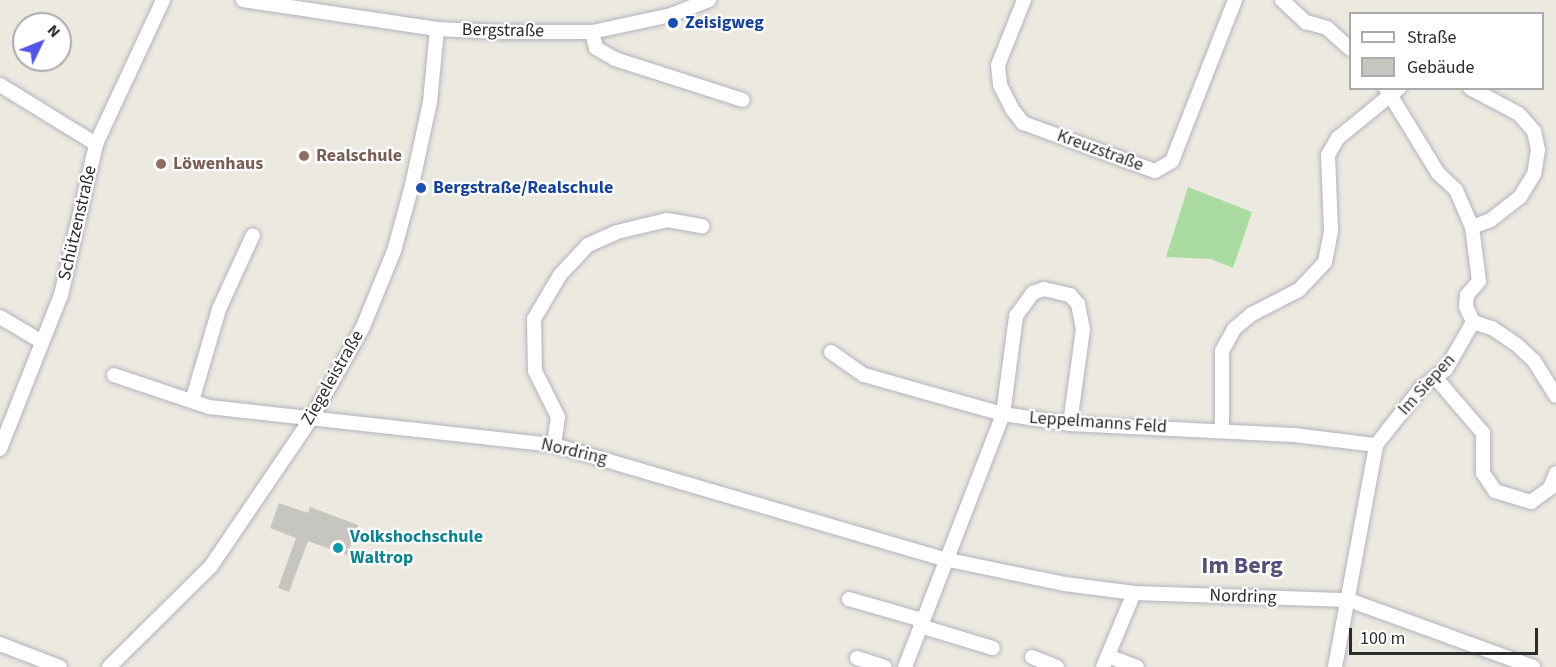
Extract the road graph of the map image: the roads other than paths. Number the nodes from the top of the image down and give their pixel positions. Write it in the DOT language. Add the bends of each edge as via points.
graph roads {
  1 [pos="163,0"];
  2 [pos="243,0"];
  3 [pos="709,0"];
  4 [pos="1023,0"];
  5 [pos="1235,0"];
  6 [pos="1282,0"];
  7 [pos="437,28"];
  8 [pos="592,32"];
  9 [pos="1349,48"];
  10 [pos="0,85"];
  11 [pos="1391,90"];
  12 [pos="1474,90"];
  13 [pos="743,100"];
  14 [pos="96,144"];
  15 [pos="702,226"];
  16 [pos="1472,227"];
  17 [pos="253,236"];
  18 [pos="0,317"];
  19 [pos="1473,322"];
  20 [pos="42,342"];
  21 [pos="831,352"];
  22 [pos="114,375"];
  23 [pos="1435,377"];
  24 [pos="1556,396"];
  25 [pos="192,401"];
  26 [pos="1003,414"];
  27 [pos="311,419"];
  28 [pos="1070,424"];
  29 [pos="1222,430"];
  30 [pos="554,445"];
  31 [pos="1376,445"];
  32 [pos="0,449"];
  33 [pos="1556,473"];
  34 [pos="944,559"];
  35 [pos="1134,593"];
  36 [pos="849,598"];
  37 [pos="1349,600"];
  38 [pos="921,623"];
  39 [pos="0,644"];
  40 [pos="993,648"];
  41 [pos="1032,657"];
  42 [pos="857,658"];
  43 [pos="1106,662"];
  44 [pos="60,667"];
  45 [pos="109,667"];
  46 [pos="885,667"];
  47 [pos="905,667"];
  48 [pos="1057,667"];
  49 [pos="1137,667"];
  50 [pos="1335,667"];
  51 [pos="1533,667"];
  1 -- 14 [label="street, Schützenstraße"];
  2 -- 7 [label="street, Bergstraße"];
  3 -- 8 [label="street" via="671,15"];
  4 -- 5 [label="street, Kreuzstraße" via="998,65 1000,85 1012,109 1023,123 1155,171 1172,161"];
  6 -- 9 [label="street" via="1306,22 1327,28"];
  7 -- 8 [label="street, Bergstraße"];
  7 -- 27 [label="street, Ziegeleistraße" via="430,102 394,251 362,329"];
  8 -- 13 [label="street" via="596,48 615,59"];
  10 -- 14 [label="street"];
  11 -- 16 [label="street" via="1438,173 1456,190"];
  11 -- 29 [label="street" via="1338,138 1328,155 1331,230 1325,262 1299,290 1252,314 1234,329 1222,351"];
  12 -- 16 [label="street" via="1519,114 1533,131 1538,150 1534,174 1520,197 1491,220"];
  14 -- 20 [label="street, Schützenstraße" via="61,295"];
  15 -- 30 [label="street" via="667,220 617,232 588,245 560,275 534,319 535,371 558,417"];
  16 -- 19 [label="street" via="1479,281 1467,295 1466,306"];
  17 -- 25 [label="street" via="219,309"];
  18 -- 20 [label="street"];
  19 -- 23 [label="street, Im Siepen" via="1446,369"];
  19 -- 24 [label="street" via="1492,327 1516,344 1534,361"];
  20 -- 32 [label="street, Schützenstraße"];
  21 -- 26 [label="street, Leppelmanns Feld" via="864,375"];
  22 -- 25 [label="street, Nordring"];
  23 -- 31 [label="street, Im Siepen" via="1421,388"];
  23 -- 33 [label="street" via="1483,433 1483,473 1495,491 1531,502 1550,488"];
  25 -- 27 [label="street, Nordring"];
  26 -- 28 [label="street, Leppelmanns Feld"];
  26 -- 28 [label="street" via="1016,316 1033,293 1060,290 1078,304 1083,329"];
  26 -- 34 [label="street"];
  27 -- 30 [label="street, Nordring"];
  27 -- 45 [label="street, Ziegeleistraße" via="211,566"];
  28 -- 29 [label="street, Leppelmanns Feld"];
  29 -- 31 [label="street, Leppelmanns Feld"];
  30 -- 34 [label="street, Nordring"];
  31 -- 37 [label="street, Im Siepen"];
  34 -- 35 [label="street, Nordring"];
  34 -- 38 [label="street"];
  35 -- 37 [label="street, Nordring"];
  35 -- 43 [label="street"];
  36 -- 38 [label="street"];
  37 -- 50 [label="street, Im Siepen"];
  37 -- 51 [label="street, Nordring"];
  38 -- 40 [label="street"];
  38 -- 47 [label="street"];
  39 -- 44 [label="street"];
  41 -- 48 [label="street"];
  42 -- 46 [label="street"];
  43 -- 49 [label="street"];
}
